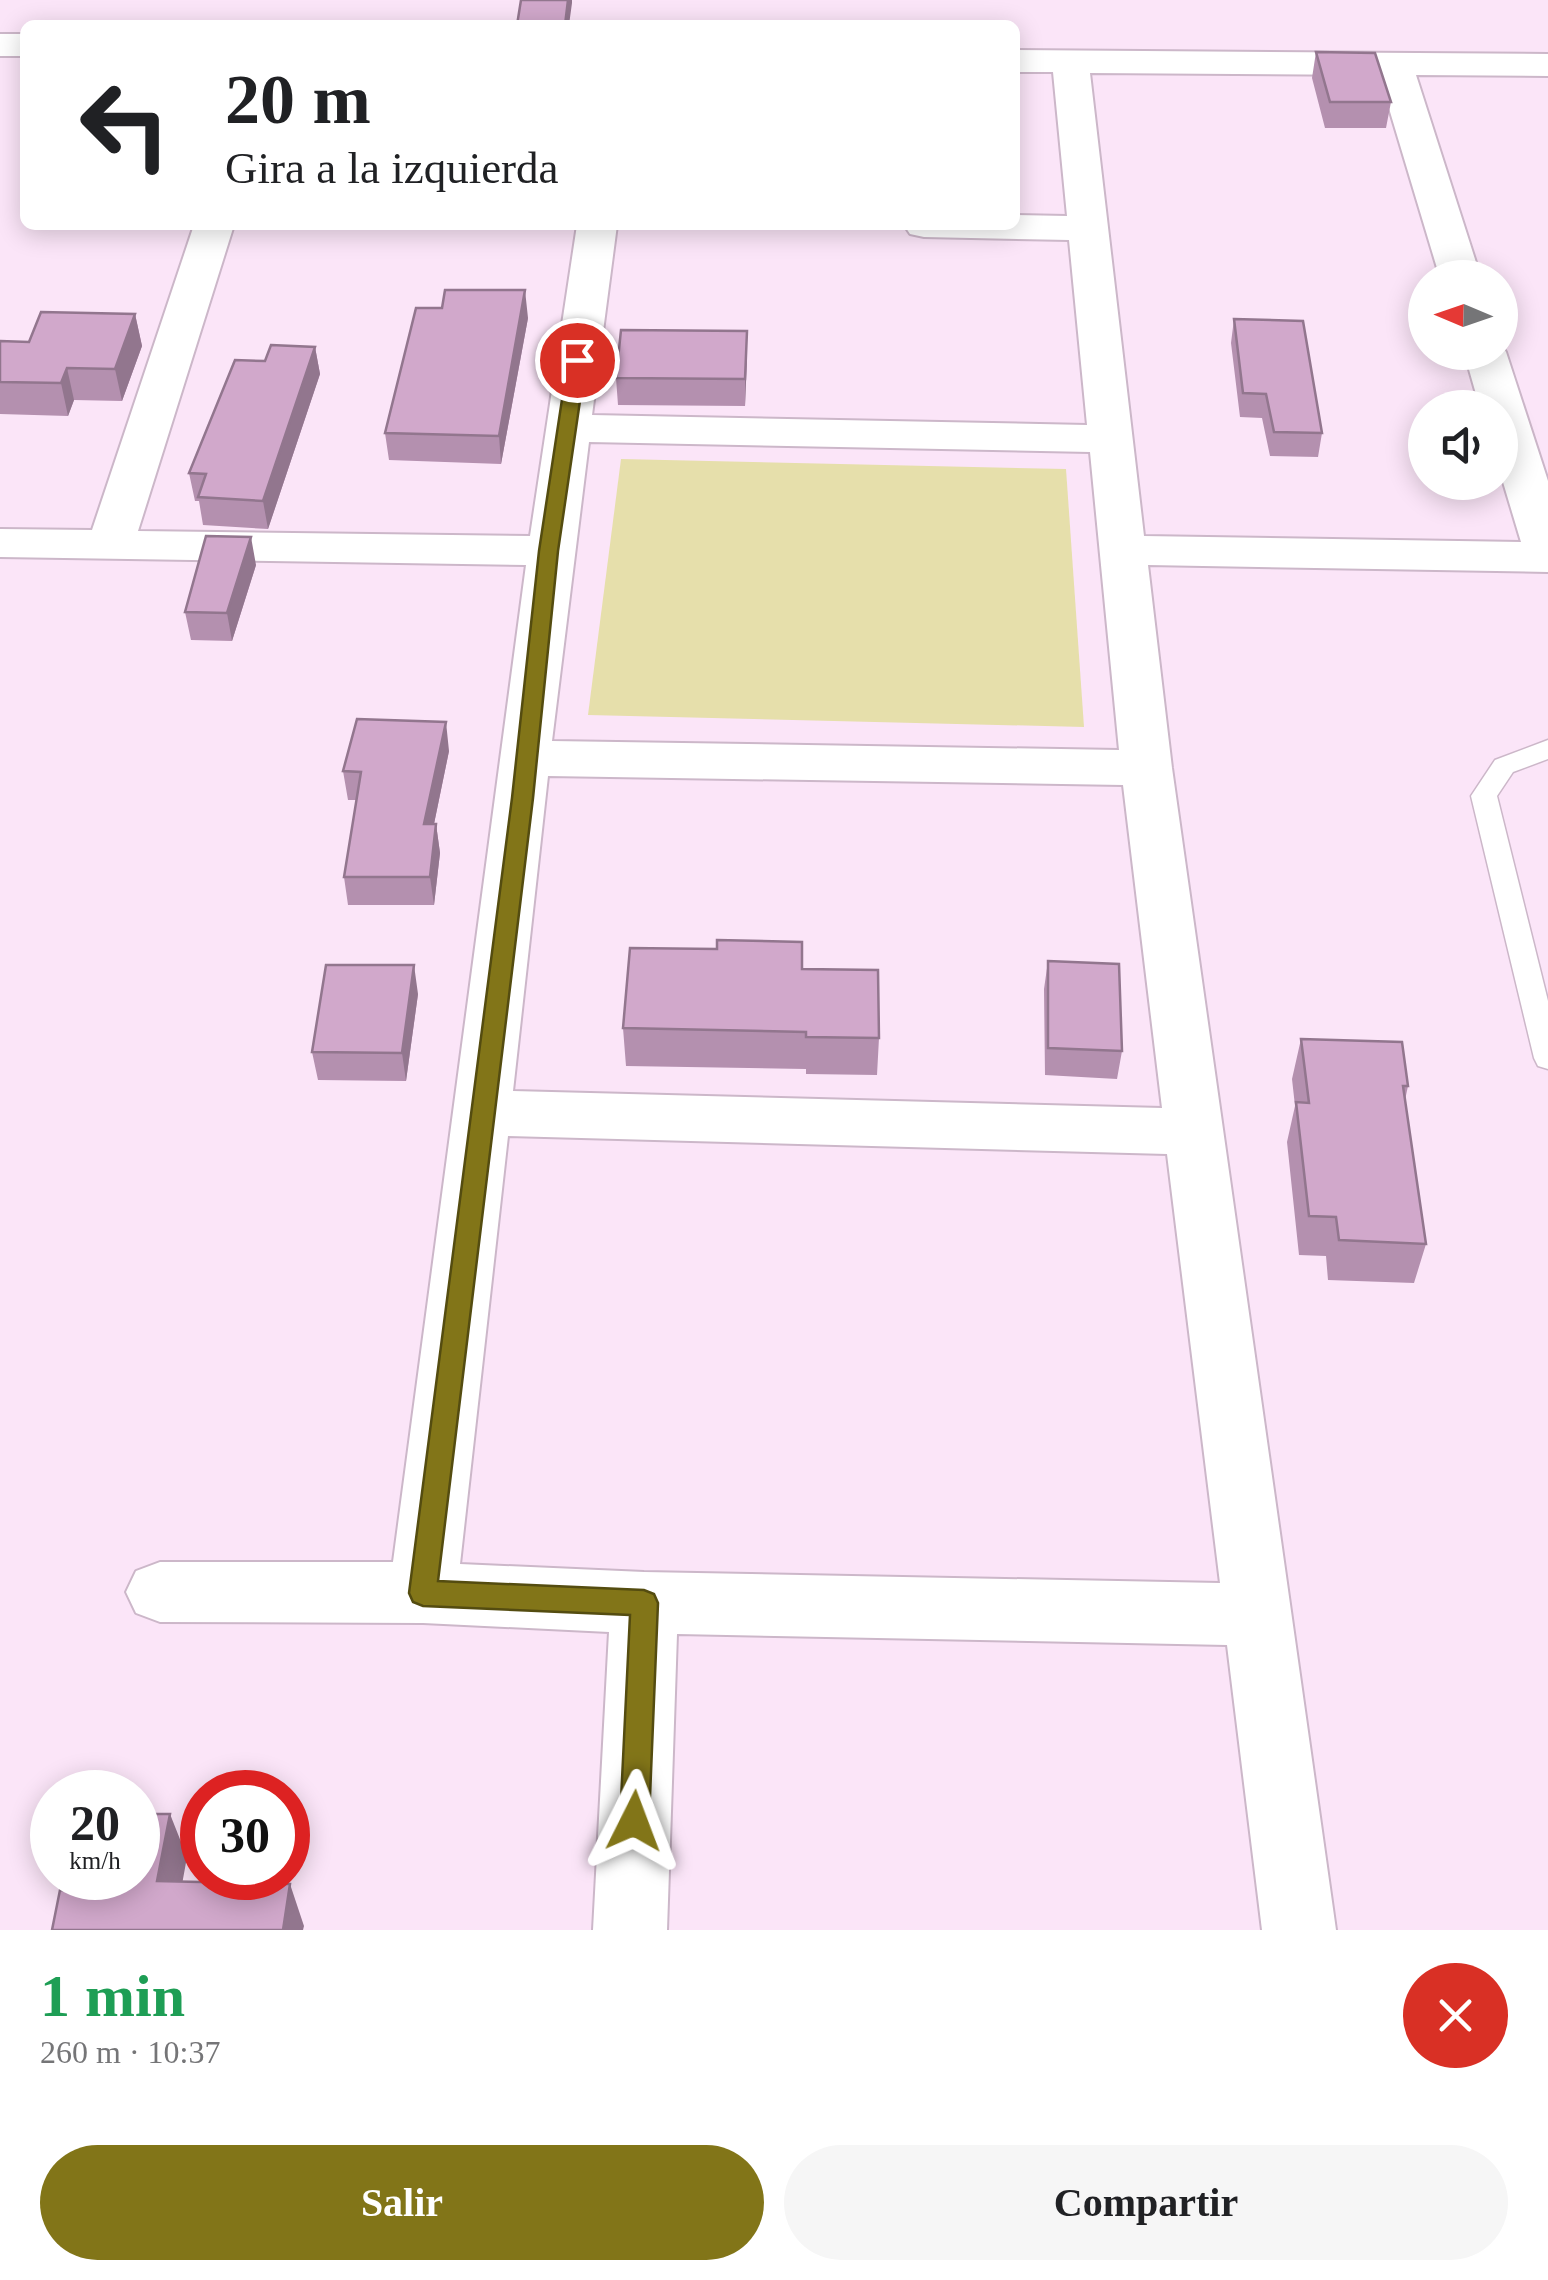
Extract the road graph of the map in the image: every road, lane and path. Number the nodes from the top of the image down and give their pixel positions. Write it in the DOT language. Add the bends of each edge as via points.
graph roads {
  1 [pos="1020,61"];
  2 [pos="1070,62"];
  3 [pos="1394,64"];
  4 [pos="1548,65"];
  5 [pos="1020,227"];
  6 [pos="1087,228"];
  7 [pos="212,230"];
  8 [pos="596,230"];
  9 [pos="1455,260"];
  10 [pos="1491,370"];
  11 [pos="567,428"];
  12 [pos="1110,440"];
  13 [pos="0,543"];
  14 [pos="111,544"];
  15 [pos="1121,550"];
  16 [pos="549,551"];
  17 [pos="1548,555"];
  18 [pos="1548,750"];
  19 [pos="528,758"];
  20 [pos="1146,768"];
  21 [pos="1548,1058"];
  22 [pos="483,1113"];
  23 [pos="1196,1132"];
  24 [pos="160,1592"];
  25 [pos="423,1593"];
  26 [pos="644,1603"];
  27 [pos="1258,1614"];
  28 [pos="630,1930"];
  29 [pos="1299,1930"];
  1 -- 2 [label="street"];
  2 -- 3 [label="street"];
  2 -- 6 [label="street"];
  3 -- 4 [label="street"];
  3 -- 9 [label="street"];
  5 -- 6 [label="street"];
  6 -- 12 [label="street"];
  7 -- 14 [label="street"];
  8 -- 11 [label="street"];
  10 -- 17 [label="street"];
  11 -- 12 [label="street"];
  11 -- 16 [label="street"];
  12 -- 15 [label="street"];
  13 -- 14 [label="street"];
  14 -- 16 [label="street"];
  15 -- 17 [label="street"];
  15 -- 20 [label="street"];
  16 -- 19 [label="street"];
  18 -- 21 [label="lane" via="1504,766 1484,796"];
  19 -- 20 [label="street"];
  19 -- 22 [label="street"];
  20 -- 23 [label="street"];
  22 -- 23 [label="street"];
  22 -- 25 [label="street"];
  23 -- 27 [label="street"];
  24 -- 25 [label="street"];
  25 -- 26 [label="street"];
  26 -- 27 [label="street"];
  26 -- 28 [label="street"];
  27 -- 29 [label="street"];
}
